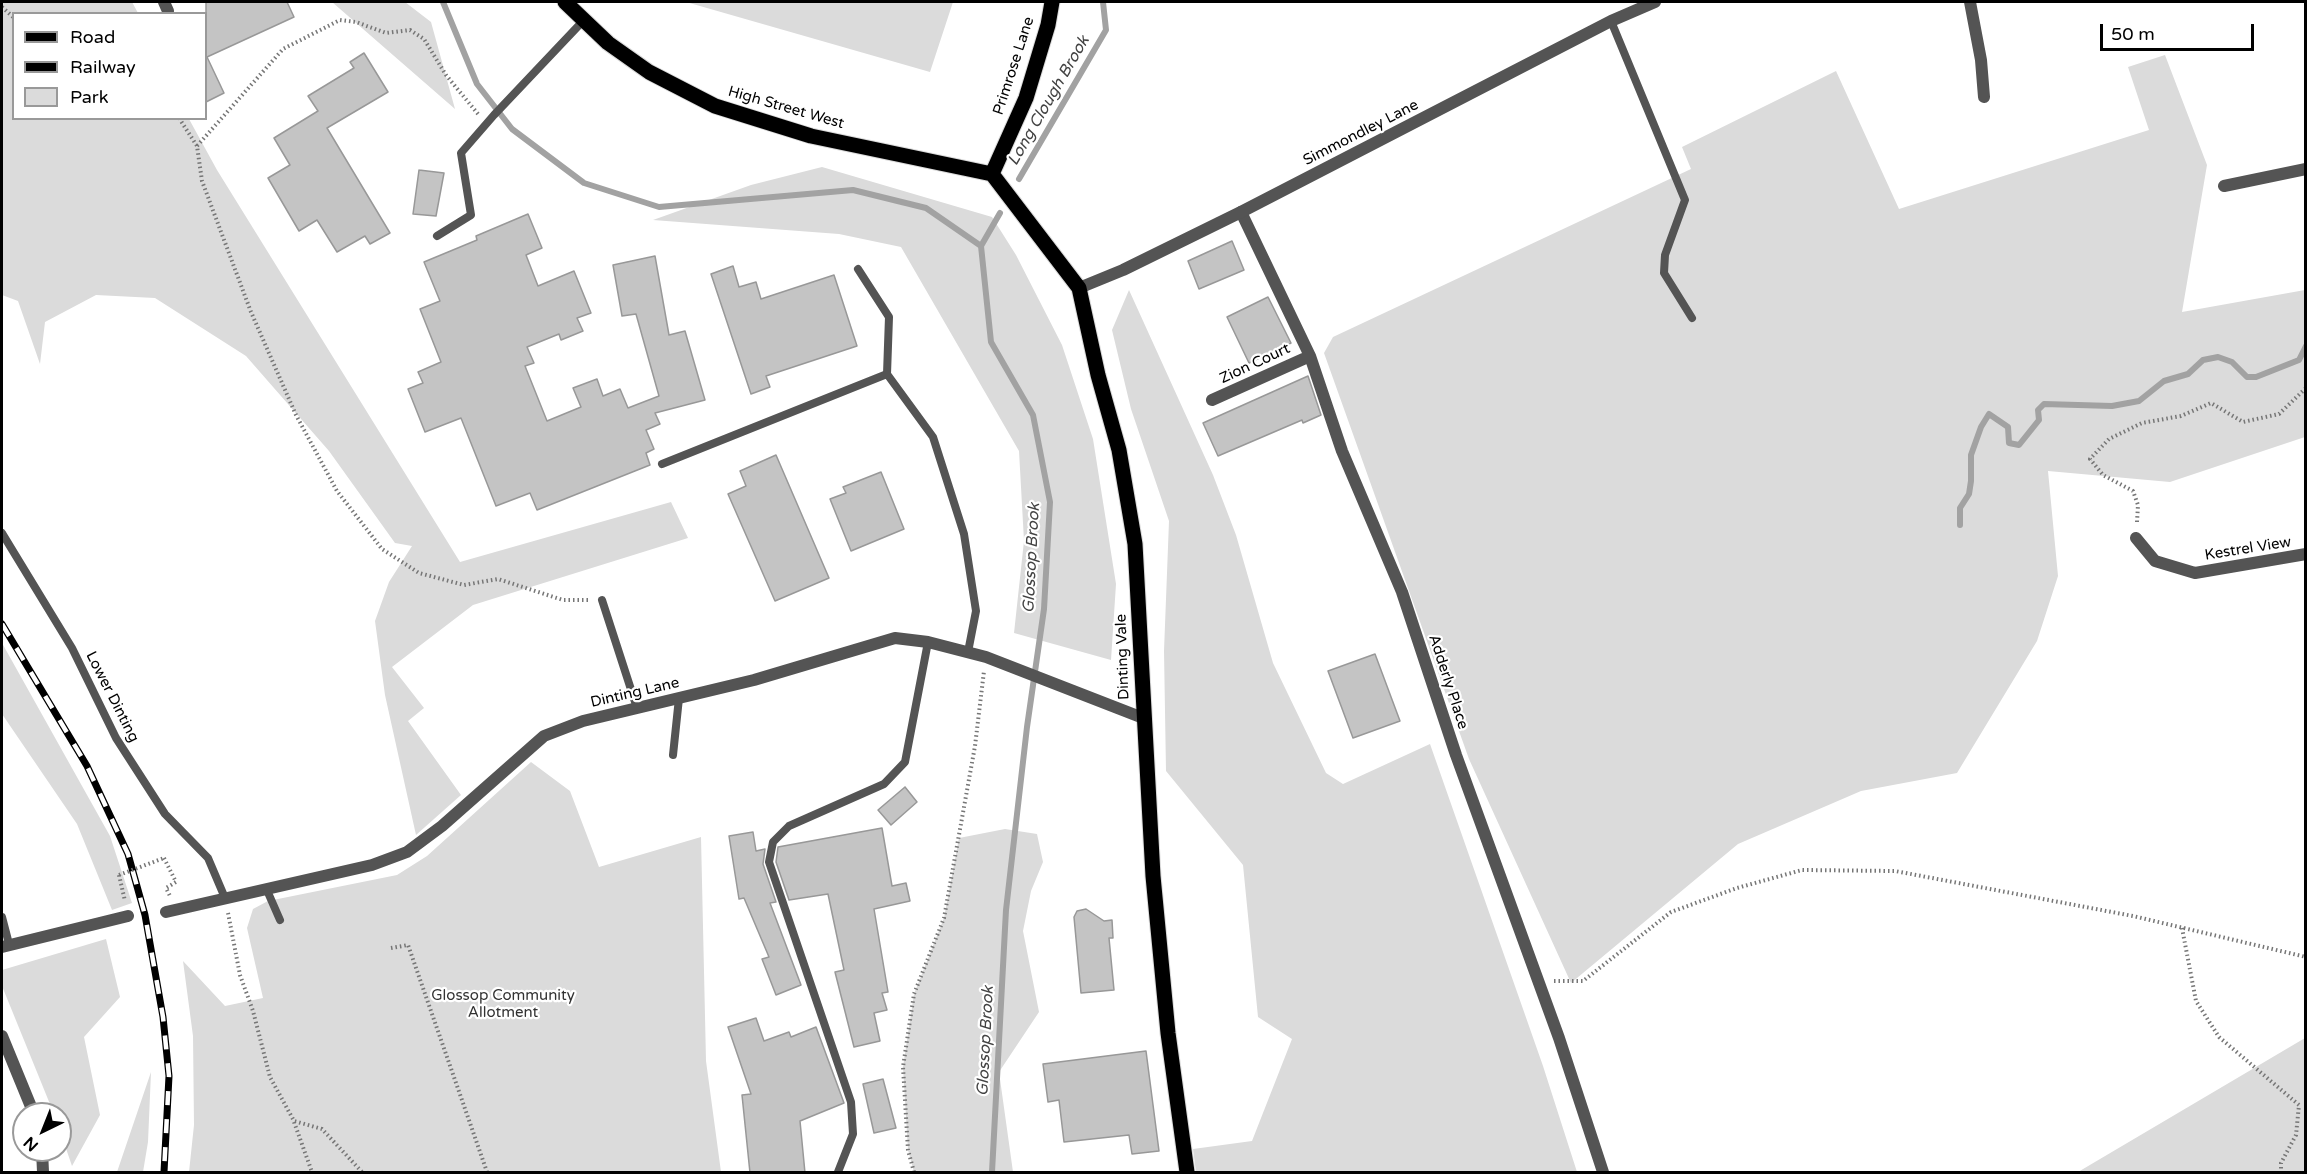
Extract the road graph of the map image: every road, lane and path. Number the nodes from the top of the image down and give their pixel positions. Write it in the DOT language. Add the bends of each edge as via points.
graph roads {
  1 [pos="565,2"];
  2 [pos="1052,2"];
  3 [pos="1655,2"];
  4 [pos="1970,2"];
  5 [pos="583,21"];
  6 [pos="1611,21"];
  7 [pos="1984,97"];
  8 [pos="180,120"];
  9 [pos="487,124"];
  10 [pos="197,146"];
  11 [pos="2306,169"];
  12 [pos="992,174"];
  13 [pos="2224,186"];
  14 [pos="1241,212"];
  15 [pos="437,236"];
  16 [pos="858,269"];
  17 [pos="1078,288"];
  18 [pos="1692,318"];
  19 [pos="1310,356"];
  20 [pos="887,374"];
  21 [pos="2306,388"];
  22 [pos="1212,400"];
  23 [pos="662,464"];
  24 [pos="2,533"];
  25 [pos="2136,538"];
  26 [pos="2306,554"];
  27 [pos="602,600"];
  28 [pos="928,642"];
  29 [pos="968,652"];
  30 [pos="986,657"];
  31 [pos="679,698"];
  32 [pos="637,708"];
  33 [pos="1143,718"];
  34 [pos="673,755"];
  35 [pos="166,888"];
  36 [pos="266,888"];
  37 [pos="225,898"];
  38 [pos="124,900"];
  39 [pos="166,912"];
  40 [pos="128,916"];
  41 [pos="2,917"];
  42 [pos="280,920"];
  43 [pos="2182,928"];
  44 [pos="5,945"];
  45 [pos="391,948"];
  46 [pos="2306,957"];
  47 [pos="1538,981"];
  48 [pos="2,1036"];
  49 [pos="29,1102"];
  50 [pos="294,1121"];
  51 [pos="312,1173"];
  52 [pos="362,1173"];
  53 [pos="487,1173"];
  54 [pos="838,1173"];
  55 [pos="914,1173"];
  56 [pos="1187,1173"];
  57 [pos="1603,1173"];
  58 [pos="2281,1173"];
  1 -- 5 [label="main road, High Street West"];
  2 -- 12 [label="main road, Primrose Lane" via="1026,98"];
  3 -- 6 [label="street, Simmondley Lane"];
  4 -- 7 [label="street"];
  5 -- 9 [label="lane"];
  5 -- 12 [label="main road, High Street West" via="649,72 736,114 812,136"];
  6 -- 14 [label="street, Simmondley Lane"];
  6 -- 18 [label="lane" via="1685,200 1665,255 1664,273"];
  8 -- 10 [label="path"];
  9 -- 10 [label="path" via="446,75 424,39 410,30 386,33 340,20 283,49"];
  9 -- 15 [label="lane" via="461,153 471,215"];
  10 -- 27 [label="path" via="202,181 215,220 296,415 337,491 382,549 419,573 464,585 498,579 563,600"];
  11 -- 13 [label="street"];
  12 -- 17 [label="main road, Dinting Vale"];
  14 -- 17 [label="street, Simmondley Lane"];
  14 -- 19 [label="street, Adderly Place"];
  16 -- 20 [label="lane" via="889,317"];
  17 -- 33 [label="main road, Dinting Vale" via="1119,450 1136,544"];
  19 -- 22 [label="street, Zion Court"];
  19 -- 47 [label="street, Adderly Place" via="1342,451 1402,592"];
  20 -- 23 [label="lane"];
  20 -- 29 [label="lane" via="933,437 964,534 976,611"];
  21 -- 25 [label="path" via="2279,414 2243,422 2211,403 2181,416 2142,423 2109,439 2090,459 2103,475 2133,491 2138,505"];
  24 -- 37 [label="lane, Lower Dinting" via="72,648 116,738 165,814 208,858"];
  25 -- 26 [label="street, Kestrel View" via="2155,561 2195,573"];
  27 -- 32 [label="lane"];
  28 -- 29 [label="street, Dinting Lane"];
  28 -- 31 [label="street, Dinting Lane" via="895,638"];
  28 -- 54 [label="lane" via="905,762 884,784 789,826 773,842 769,862 851,1102 854,1134"];
  29 -- 30 [label="street, Dinting Lane"];
  30 -- 33 [label="street, Dinting Lane"];
  30 -- 55 [label="path" via="975,746 944,918 914,994 903,1067 908,1150"];
  31 -- 32 [label="street, Dinting Lane"];
  31 -- 34 [label="lane"];
  32 -- 36 [label="street, Dinting Lane" via="583,721 544,736 408,852 372,865"];
  33 -- 56 [label="main road, Dinting Vale" via="1160,962"];
  35 -- 38 [label="path, bridge" via="176,882 164,858 119,875"];
  36 -- 37 [label="street, Dinting Lane"];
  36 -- 42 [label="lane"];
  37 -- 39 [label="street, Dinting Lane"];
  37 -- 50 [label="path" via="240,975 270,1077"];
  40 -- 44 [label="street"];
  41 -- 44 [label="lane"];
  43 -- 46 [label="path"];
  43 -- 47 [label="path" via="1895,871 1802,870 1671,912 1583,981"];
  43 -- 58 [label="path" via="2196,1001 2219,1036 2299,1105 2296,1135 2281,1163"];
  45 -- 53 [label="path" via="408,945"];
  47 -- 57 [label="street, Adderly Place"];
  48 -- 49 [label="street"];
  50 -- 51 [label="path"];
  50 -- 52 [label="path" via="322,1129"];
}
